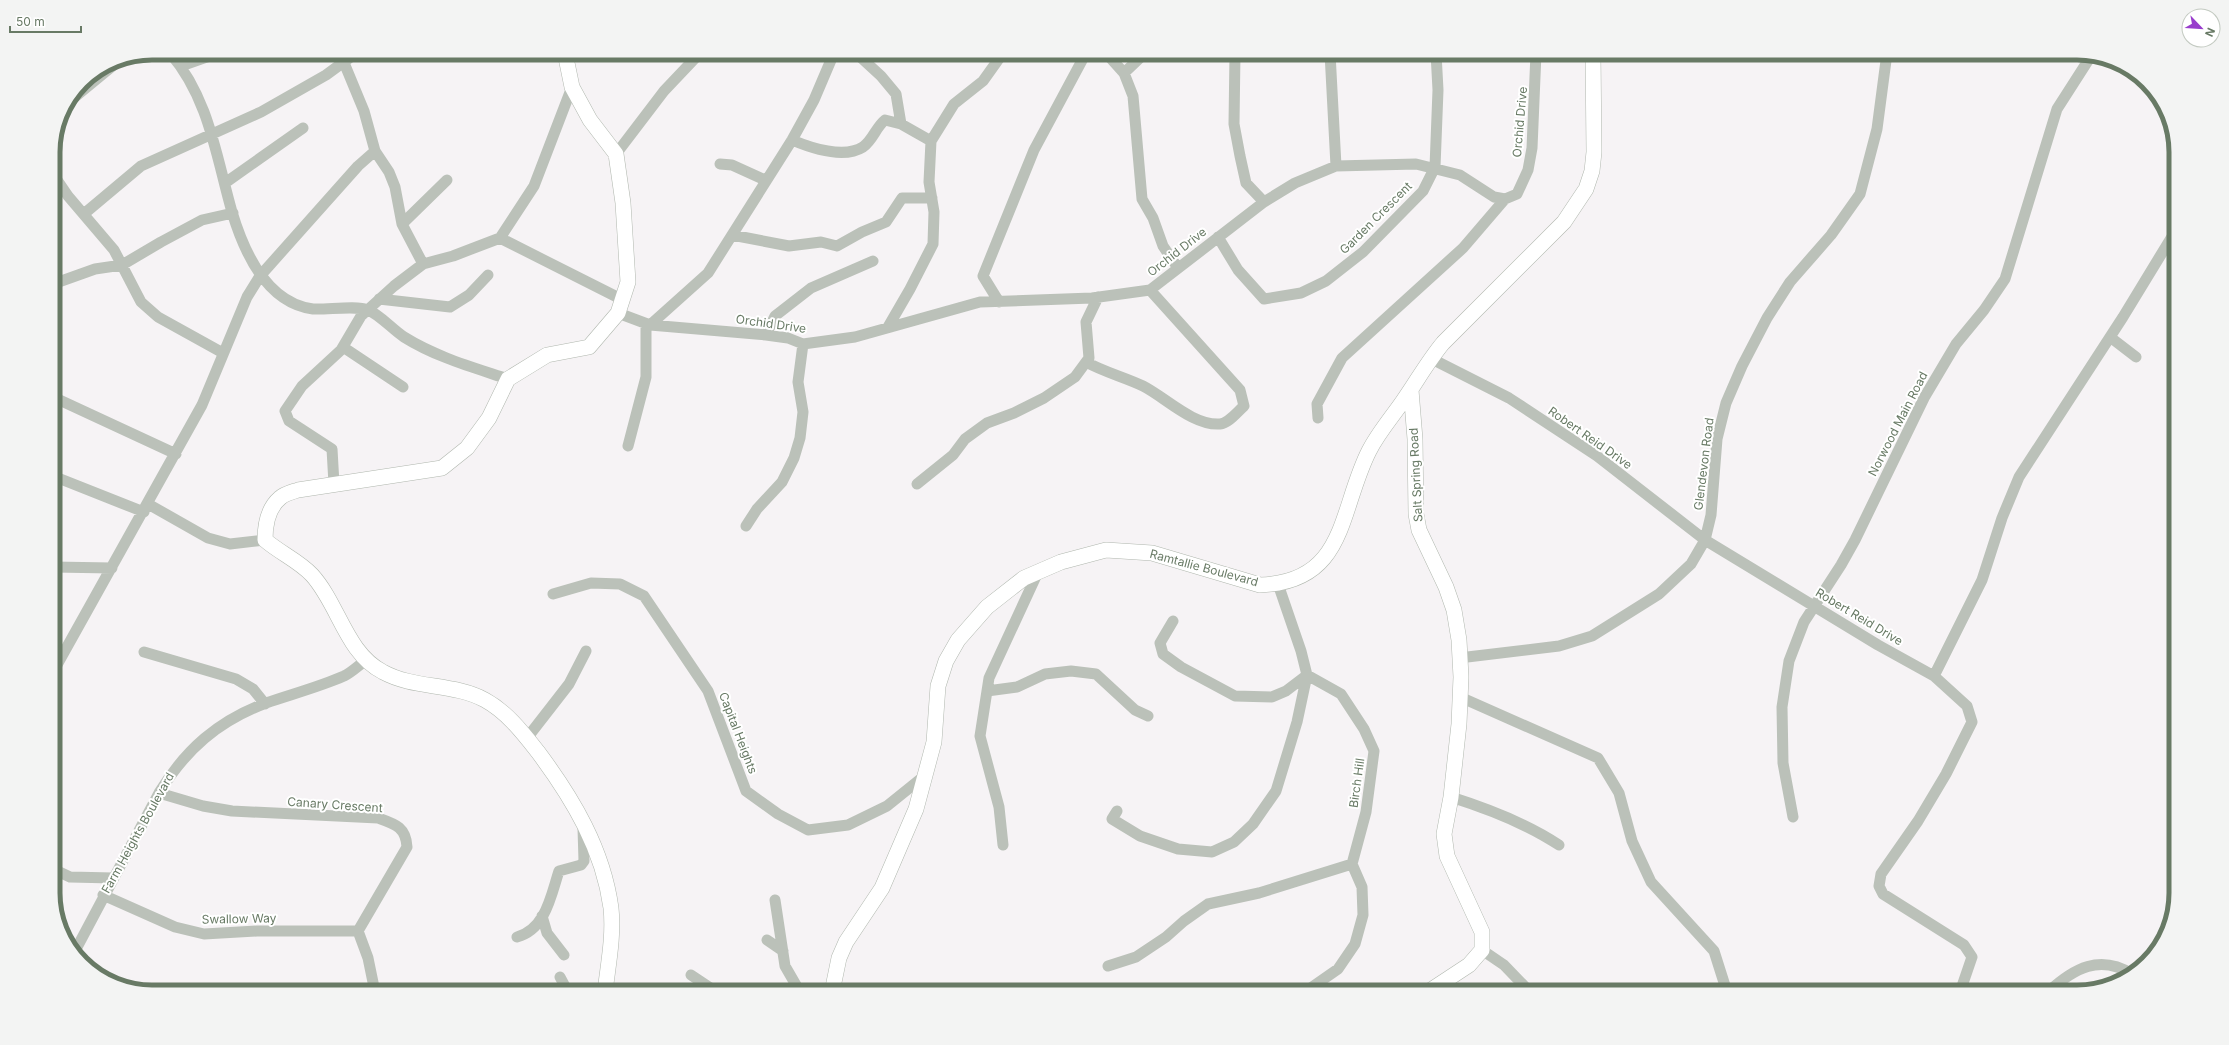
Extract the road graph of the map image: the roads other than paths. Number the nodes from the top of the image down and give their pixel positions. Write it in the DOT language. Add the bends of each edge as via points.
graph roads {
  1 [pos="176,60"];
  2 [pos="198,60"];
  3 [pos="339,60"];
  4 [pos="343,60"];
  5 [pos="566,60"];
  6 [pos="693,60"];
  7 [pos="831,60"];
  8 [pos="864,60"];
  9 [pos="998,60"];
  10 [pos="1082,60"];
  11 [pos="1112,60"];
  12 [pos="1138,60"];
  13 [pos="1235,60"];
  14 [pos="1330,60"];
  15 [pos="1436,60"];
  16 [pos="1536,60"];
  17 [pos="1593,60"];
  18 [pos="1886,60"];
  19 [pos="2088,61"];
  20 [pos="181,66"];
  21 [pos="1124,73"];
  22 [pos="101,76"];
  23 [pos="93,82"];
  24 [pos="572,87"];
  25 [pos="901,124"];
  26 [pos="303,128"];
  27 [pos="212,135"];
  28 [pos="792,140"];
  29 [pos="931,141"];
  30 [pos="375,151"];
  31 [pos="616,154"];
  32 [pos="720,164"];
  33 [pos="1336,166"];
  34 [pos="1436,168"];
  35 [pos="447,180"];
  36 [pos="765,180"];
  37 [pos="225,183"];
  38 [pos="60,184"];
  39 [pos="932,198"];
  40 [pos="1505,199"];
  41 [pos="1264,202"];
  42 [pos="85,213"];
  43 [pos="233,213"];
  44 [pos="402,224"];
  45 [pos="732,235"];
  46 [pos="1218,237"];
  47 [pos="500,238"];
  48 [pos="2169,241"];
  49 [pos="873,261"];
  50 [pos="423,264"];
  51 [pos="122,265"];
  52 [pos="1178,268"];
  53 [pos="488,275"];
  54 [pos="260,276"];
  55 [pos="60,282"];
  56 [pos="1150,290"];
  57 [pos="1098,297"];
  58 [pos="379,299"];
  59 [pos="999,302"];
  60 [pos="621,306"];
  61 [pos="368,309"];
  62 [pos="648,324"];
  63 [pos="888,327"];
  64 [pos="766,335"];
  65 [pos="2110,337"];
  66 [pos="804,344"];
  67 [pos="342,347"];
  68 [pos="223,353"];
  69 [pos="2136,357"];
  70 [pos="1430,358"];
  71 [pos="1086,362"];
  72 [pos="508,379"];
  73 [pos="403,387"];
  74 [pos="1411,390"];
  75 [pos="60,400"];
  76 [pos="1318,418"];
  77 [pos="628,446"];
  78 [pos="176,454"];
  79 [pos="60,478"];
  80 [pos="334,484"];
  81 [pos="917,484"];
  82 [pos="146,508"];
  83 [pos="746,526"];
  84 [pos="265,540"];
  85 [pos="1705,540"];
  86 [pos="60,567"];
  87 [pos="112,568"];
  88 [pos="1038,572"];
  89 [pos="1278,584"];
  90 [pos="553,594"];
  91 [pos="1816,607"];
  92 [pos="1173,621"];
  93 [pos="586,651"];
  94 [pos="144,652"];
  95 [pos="1458,658"];
  96 [pos="60,660"];
  97 [pos="366,660"];
  98 [pos="1307,675"];
  99 [pos="1934,676"];
  100 [pos="987,691"];
  101 [pos="1460,697"];
  102 [pos="265,704"];
  103 [pos="1148,716"];
  104 [pos="527,738"];
  105 [pos="923,778"];
  106 [pos="159,793"];
  107 [pos="1452,797"];
  108 [pos="1117,811"];
  109 [pos="1793,817"];
  110 [pos="582,820"];
  111 [pos="1003,845"];
  112 [pos="1559,845"];
  113 [pos="1352,864"];
  114 [pos="60,872"];
  115 [pos="113,878"];
  116 [pos="103,895"];
  117 [pos="775,900"];
  118 [pos="542,916"];
  119 [pos="358,931"];
  120 [pos="517,936"];
  121 [pos="767,940"];
  122 [pos="77,946"];
  123 [pos="783,950"];
  124 [pos="1482,950"];
  125 [pos="564,955"];
  126 [pos="1108,966"];
  127 [pos="2126,970"];
  128 [pos="691,975"];
  129 [pos="560,977"];
  130 [pos="374,985"];
  131 [pos="564,985"];
  132 [pos="606,985"];
  133 [pos="706,985"];
  134 [pos="796,985"];
  135 [pos="833,985"];
  136 [pos="1316,985"];
  137 [pos="1439,985"];
  138 [pos="1523,985"];
  139 [pos="1725,985"];
  140 [pos="1962,985"];
  141 [pos="2059,985"];
  1 -- 20 [label="street"];
  2 -- 20 [label="street"];
  3 -- 27 [label="street" via="262,112"];
  4 -- 30 [label="street" via="364,111"];
  5 -- 24 [label="street"];
  6 -- 31 [label="street" via="664,91"];
  7 -- 28 [label="street" via="814,100"];
  8 -- 25 [label="street" via="896,94"];
  9 -- 29 [label="street" via="983,81 954,104"];
  10 -- 59 [label="street" via="1034,150 983,276"];
  11 -- 21 [label="street"];
  12 -- 21 [label="street"];
  13 -- 41 [label="street" via="1234,124 1240,156 1246,183"];
  14 -- 33 [label="street"];
  15 -- 34 [label="street"];
  16 -- 40 [label="street, Orchid Drive" via="1532,148 1528,170 1517,194"];
  17 -- 70 [label="street" via="1594,152 1592,171 1586,189 1564,222"];
  18 -- 85 [label="street, Glendevon Road" via="1877,129 1860,194 1831,235 1790,282 1753,345 1726,403 1718,439 1711,515"];
  19 -- 91 [label="street, Norwood Main Road" via="2057,109 2005,279 1956,344 1924,398 1855,540"];
  20 -- 27 [label="street" via="200,98"];
  21 -- 52 [label="street" via="1133,96 1142,199 1153,218 1163,246"];
  22 -- 23 [label="street"];
  24 -- 31 [label="street" via="590,120"];
  24 -- 47 [label="street" via="534,186"];
  25 -- 28 [label="street" via="885,120 864,146 848,152 816,149"];
  25 -- 29 [label="street"];
  26 -- 37 [label="street"];
  27 -- 37 [label="street"];
  27 -- 42 [label="street" via="141,166"];
  28 -- 36 [label="street"];
  29 -- 39 [label="street" via="929,182"];
  30 -- 44 [label="street" via="389,172 395,187"];
  30 -- 54 [label="street" via="358,166"];
  31 -- 60 [label="street" via="623,203 628,282"];
  32 -- 36 [label="street" via="732,165"];
  33 -- 34 [label="street, Orchid Drive" via="1416,164"];
  33 -- 41 [label="street, Orchid Drive" via="1296,183"];
  34 -- 40 [label="street, Orchid Drive" via="1460,175 1494,197"];
  34 -- 46 [label="street, Garden Crescent" via="1422,191 1363,252 1326,281 1301,293 1264,299 1238,270"];
  35 -- 44 [label="street"];
  36 -- 45 [label="street"];
  37 -- 43 [label="street"];
  38 -- 42 [label="street"];
  39 -- 45 [label="street" via="902,198 886,222 837,246 821,242 789,246"];
  39 -- 63 [label="street" via="933,244"];
  40 -- 76 [label="street" via="1463,248 1342,358 1317,404"];
  41 -- 46 [label="street, Orchid Drive"];
  42 -- 51 [label="street" via="114,250"];
  43 -- 51 [label="street" via="202,220"];
  43 -- 54 [label="street" via="248,257"];
  44 -- 50 [label="street"];
  45 -- 62 [label="street" via="708,273"];
  46 -- 52 [label="street, Orchid Drive"];
  47 -- 50 [label="street" via="453,256"];
  47 -- 60 [label="street, Orchid Drive"];
  48 -- 65 [label="street"];
  49 -- 64 [label="street" via="811,288 775,316"];
  50 -- 58 [label="street"];
  51 -- 55 [label="street" via="95,269"];
  51 -- 68 [label="street" via="141,302 158,317"];
  52 -- 56 [label="street, Orchid Drive"];
  53 -- 58 [label="street" via="469,295 450,307"];
  54 -- 61 [label="street" via="288,301 312,308"];
  54 -- 68 [label="street" via="247,297"];
  56 -- 57 [label="street, Orchid Drive"];
  56 -- 71 [label="street" via="1240,390 1244,406 1221,424 1208,423 1169,405 1144,387 1104,372"];
  57 -- 59 [label="street, Orchid Drive"];
  57 -- 71 [label="street" via="1086,322"];
  58 -- 61 [label="street"];
  59 -- 63 [label="street, Orchid Drive" via="980,302"];
  60 -- 62 [label="street, Orchid Drive"];
  60 -- 72 [label="street" via="588,347 547,355"];
  61 -- 67 [label="street"];
  61 -- 72 [label="street" via="403,337 430,351"];
  62 -- 64 [label="street, Orchid Drive"];
  62 -- 77 [label="street" via="646,377"];
  63 -- 66 [label="street, Orchid Drive" via="855,337"];
  64 -- 66 [label="street, Orchid Drive" via="788,338"];
  65 -- 69 [label="street"];
  65 -- 99 [label="street" via="2019,477 2002,518 1982,580"];
  66 -- 83 [label="street" via="798,382 803,412 800,438 794,458 782,482 757,509"];
  67 -- 73 [label="street"];
  67 -- 80 [label="street" via="302,386 285,411 289,421 332,449"];
  68 -- 78 [label="street" via="202,405"];
  70 -- 74 [label="street"];
  70 -- 85 [label="street, Robert Reid Drive" via="1515,402 1597,456"];
  71 -- 81 [label="street" via="1075,377 1044,398 987,423"];
  72 -- 80 [label="street" via="489,418 467,448 442,468"];
  74 -- 89 [label="street, Ramtallie Boulevard" via="1370,449 1355,484 1342,527 1326,556 1297,579"];
  74 -- 95 [label="street, Salt Spring Road" via="1415,439 1416,514 1419,530 1454,610 1459,640"];
  75 -- 78 [label="street"];
  78 -- 82 [label="street"];
  79 -- 82 [label="street"];
  80 -- 84 [label="street" via="298,490 280,498 265,526"];
  82 -- 84 [label="street" via="208,538 230,544"];
  82 -- 87 [label="street"];
  84 -- 97 [label="street" via="312,575"];
  85 -- 91 [label="street, Robert Reid Drive"];
  85 -- 95 [label="street, Glendevon Road" via="1691,564 1659,594 1592,636 1559,646"];
  86 -- 87 [label="street"];
  87 -- 96 [label="street"];
  88 -- 89 [label="street, Ramtallie Boulevard" via="1061,562 1106,550 1152,553 1260,585"];
  88 -- 100 [label="street" via="989,678"];
  88 -- 105 [label="street, Ramtallie Boulevard" via="1024,578 1000,596 972,622 946,661 938,686 934,742"];
  89 -- 98 [label="street" via="1302,651"];
  90 -- 105 [label="street, Capital Heights" via="598,583 620,584 644,596 708,691 746,791 778,814 808,830 848,826 887,806"];
  91 -- 99 [label="street, Robert Reid Drive"];
  91 -- 109 [label="street, Norwood Main Road" via="1804,622 1788,661 1782,707 1783,763"];
  92 -- 98 [label="street" via="1160,643 1163,654 1181,667 1235,696 1272,697 1286,691"];
  93 -- 104 [label="street" via="569,684"];
  94 -- 102 [label="street" via="236,679 253,689"];
  95 -- 101 [label="street, Salt Spring Road" via="1461,677"];
  97 -- 102 [label="street, Farm Heights Boulevard" via="345,675"];
  97 -- 104 [label="street" via="383,673 415,683 453,689 485,700 516,724"];
  98 -- 108 [label="street" via="1297,722 1276,791 1253,824 1234,842 1212,852 1178,849 1140,836 1112,819"];
  98 -- 113 [label="street, Birch Hill" via="1341,694 1364,729 1374,751 1366,812"];
  99 -- 140 [label="street, Robert Reid Drive" via="1967,706 1972,722 1946,774 1918,821 1881,874 1879,886 1883,894 1964,945 1972,957"];
  100 -- 103 [label="street" via="1016,687 1045,674 1071,671 1096,674 1135,710"];
  100 -- 111 [label="street" via="980,736 999,807"];
  101 -- 107 [label="street, Salt Spring Road"];
  101 -- 139 [label="street" via="1598,758 1619,793 1632,841 1651,882 1714,951"];
  102 -- 106 [label="street, Farm Heights Boulevard" via="234,718 207,735 171,773"];
  104 -- 110 [label="street" via="556,776"];
  105 -- 135 [label="street, Ramtallie Boulevard" via="916,809 894,863 871,907 846,942 839,958"];
  106 -- 115 [label="street, Farm Heights Boulevard"];
  106 -- 119 [label="street, Canary Crescent" via="203,806 232,811 378,818 399,827 406,837 406,847"];
  107 -- 112 [label="street" via="1488,808 1544,834"];
  107 -- 124 [label="street, Salt Spring Road" via="1444,834 1447,856 1482,932"];
  110 -- 118 [label="street" via="584,861 581,865 559,871 555,889"];
  110 -- 132 [label="street" via="598,854 611,910"];
  113 -- 126 [label="street" via="1259,893 1208,904 1136,957"];
  113 -- 136 [label="street" via="1362,887 1363,915 1355,944 1338,970"];
  114 -- 115 [label="street" via="70,877"];
  115 -- 116 [label="street, Farm Heights Boulevard"];
  116 -- 119 [label="street, Swallow Way" via="175,928 204,934"];
  116 -- 122 [label="street, Farm Heights Boulevard"];
  117 -- 123 [label="street"];
  118 -- 120 [label="street" via="530,932"];
  118 -- 125 [label="street" via="547,933"];
  119 -- 130 [label="street" via="368,958"];
  121 -- 123 [label="street"];
  123 -- 134 [label="street" via="785,966"];
  124 -- 137 [label="street" via="1469,965"];
  124 -- 138 [label="street" via="1504,965"];
  127 -- 141 [label="street" via="2105,963 2089,965"];
  128 -- 133 [label="street"];
  129 -- 131 [label="street"];
}
